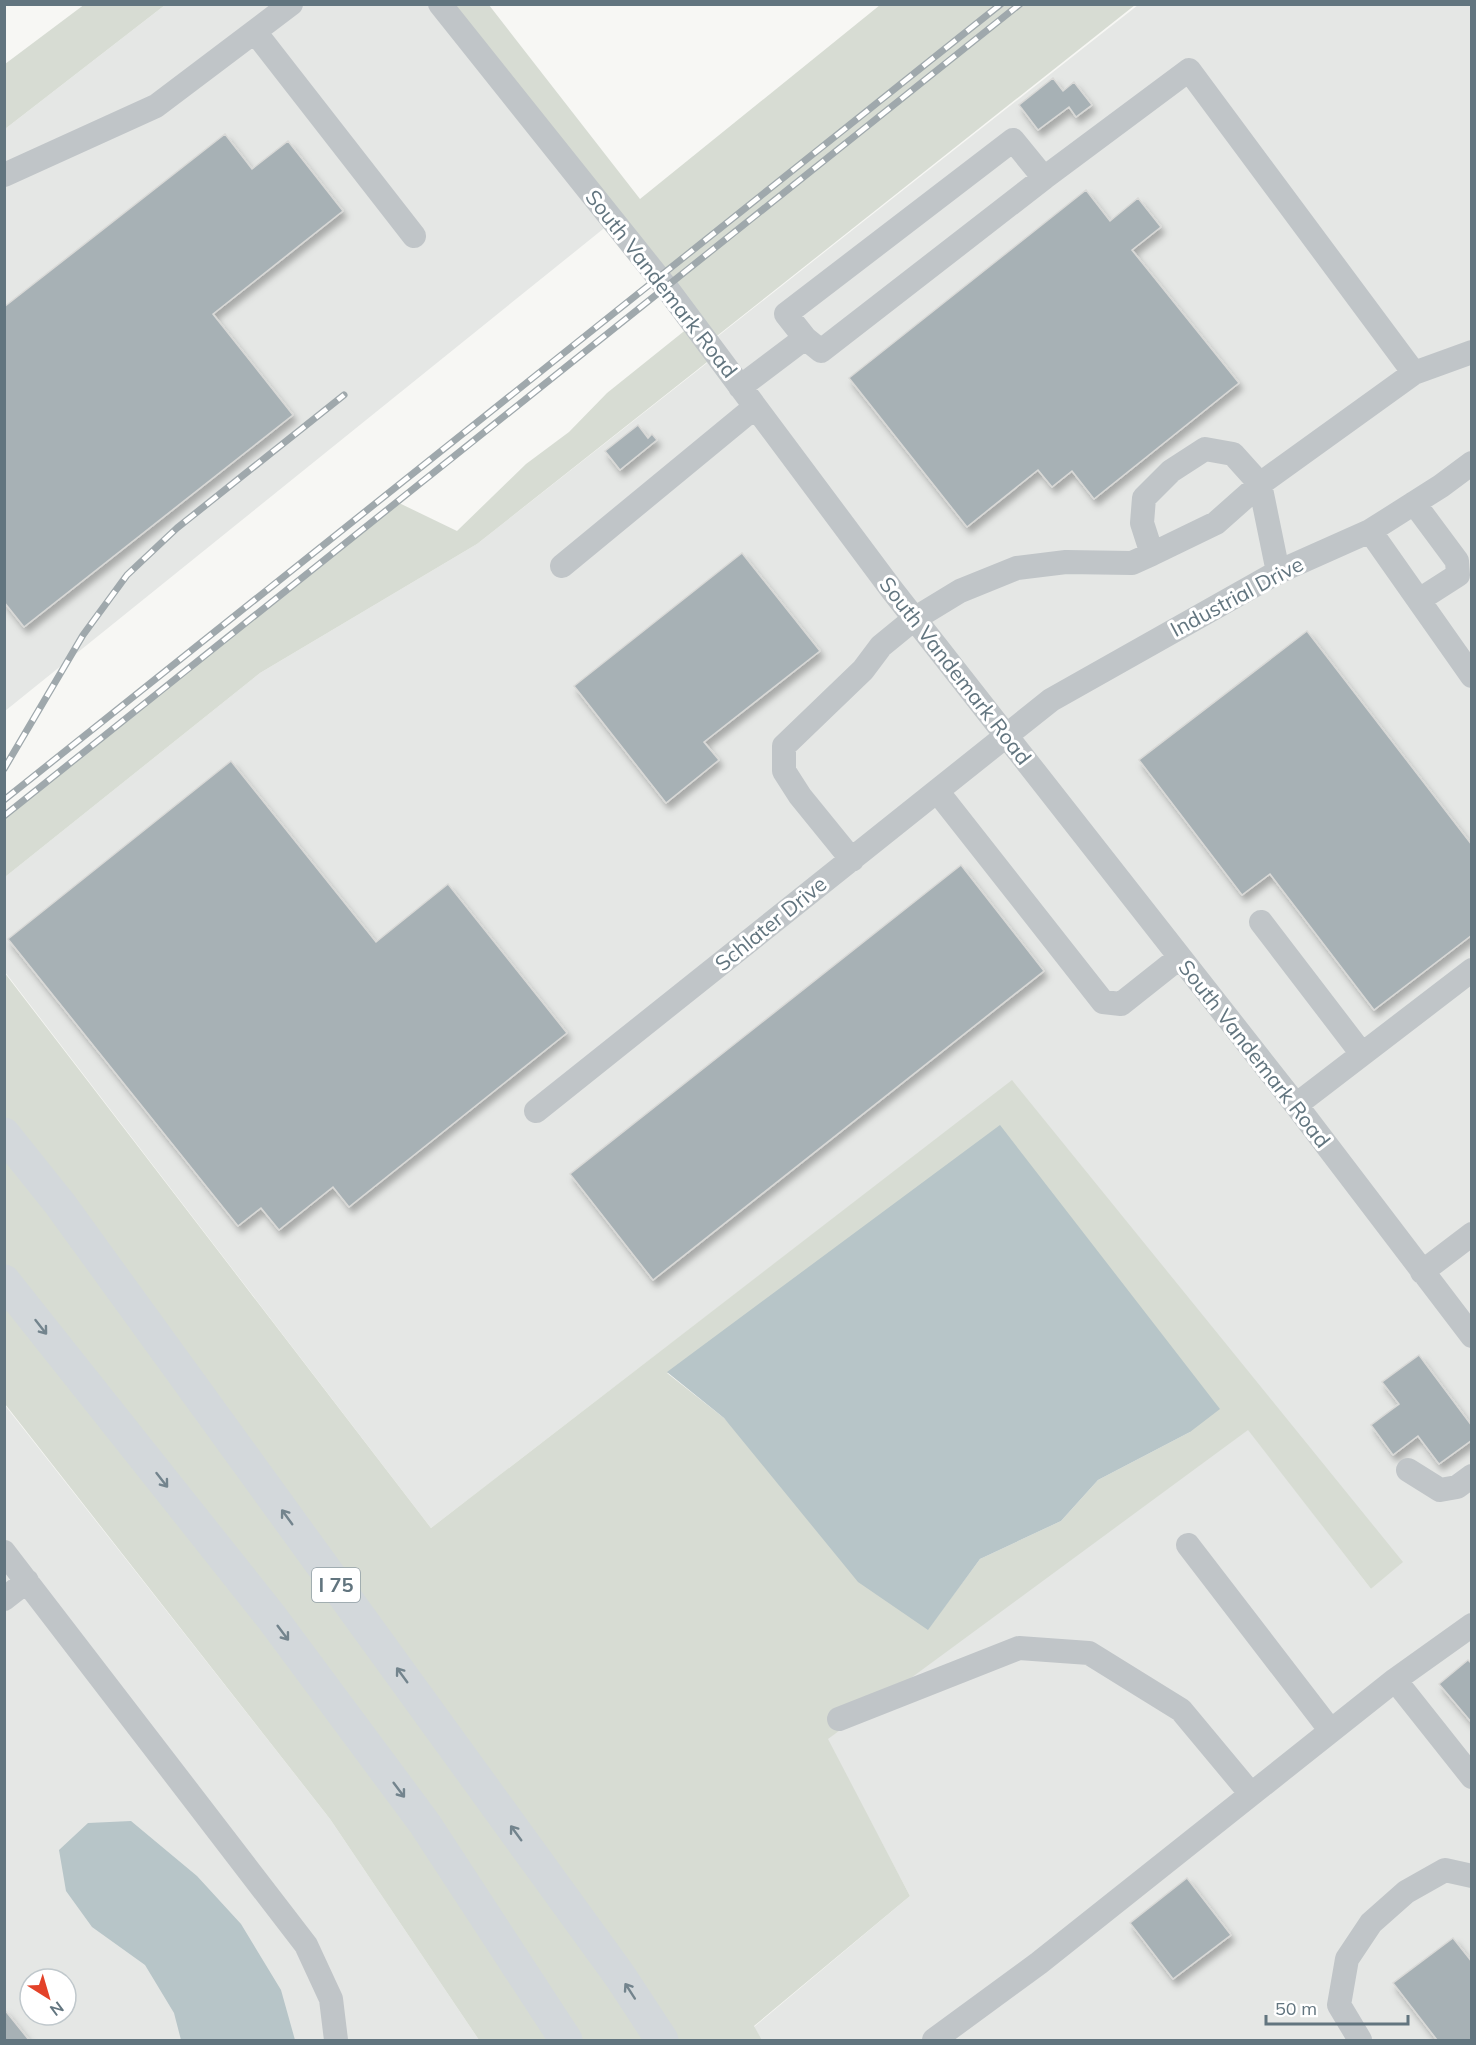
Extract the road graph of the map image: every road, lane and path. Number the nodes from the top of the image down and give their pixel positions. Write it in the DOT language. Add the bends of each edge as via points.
graph roads {
  1 [pos="291,4"];
  2 [pos="440,4"];
  3 [pos="255,32"];
  4 [pos="4,176"];
  5 [pos="1044,178"];
  6 [pos="414,236"];
  7 [pos="805,338"];
  8 [pos="1472,352"];
  9 [pos="1414,373"];
  10 [pos="740,387"];
  11 [pos="755,407"];
  12 [pos="1472,463"];
  13 [pos="1260,484"];
  14 [pos="1414,503"];
  15 [pos="1370,531"];
  16 [pos="1152,554"];
  17 [pos="562,566"];
  18 [pos="1278,572"];
  19 [pos="1419,600"];
  20 [pos="914,619"];
  21 [pos="1472,676"];
  22 [pos="1006,736"];
  23 [pos="937,791"];
  24 [pos="852,860"];
  25 [pos="1261,922"];
  26 [pos="1179,958"];
  27 [pos="1472,970"];
  28 [pos="1362,1054"];
  29 [pos="1296,1105"];
  30 [pos="536,1112"];
  31 [pos="4,1134"];
  32 [pos="1472,1234"];
  33 [pos="1422,1272"];
  34 [pos="4,1281"];
  35 [pos="1472,1336"];
  36 [pos="1408,1470"];
  37 [pos="1472,1476"];
  38 [pos="1188,1545"];
  39 [pos="4,1552"];
  40 [pos="27,1581"];
  41 [pos="4,1599"];
  42 [pos="1472,1625"];
  43 [pos="1395,1680"];
  44 [pos="839,1719"];
  45 [pos="1332,1731"];
  46 [pos="1472,1777"];
  47 [pos="1251,1794"];
  48 [pos="1472,1876"];
  49 [pos="336,2040"];
  50 [pos="566,2040"];
  51 [pos="662,2040"];
  52 [pos="934,2040"];
  53 [pos="1360,2040"];
  1 -- 3 [label="street"];
  2 -- 10 [label="street, South Vandemark Road" via="666,287"];
  3 -- 4 [label="street" via="156,106"];
  3 -- 6 [label="street"];
  5 -- 7 [label="street" via="821,351"];
  5 -- 7 [label="street" via="1013,140 786,314"];
  5 -- 9 [label="street" via="1189,69"];
  7 -- 10 [label="street"];
  8 -- 9 [label="street"];
  9 -- 13 [label="street"];
  10 -- 11 [label="street, South Vandemark Road"];
  11 -- 17 [label="street"];
  11 -- 20 [label="street, South Vandemark Road"];
  12 -- 14 [label="street, Industrial Drive"];
  13 -- 16 [label="street" via="1216,523"];
  13 -- 16 [label="street" via="1233,453 1205,449 1171,471 1144,498 1142,523"];
  13 -- 18 [label="street"];
  14 -- 15 [label="street, Industrial Drive"];
  14 -- 19 [label="street" via="1457,561 1458,575"];
  15 -- 18 [label="street, Industrial Drive"];
  15 -- 19 [label="street"];
  16 -- 20 [label="street" via="1132,563 1066,562 1017,568 960,591"];
  18 -- 22 [label="street, Industrial Drive" via="1051,700"];
  19 -- 21 [label="street"];
  20 -- 22 [label="street, South Vandemark Road"];
  20 -- 24 [label="street" via="881,646 863,670 784,746 784,771"];
  22 -- 23 [label="street, Schlater Drive"];
  22 -- 26 [label="street, South Vandemark Road"];
  23 -- 24 [label="street, Schlater Drive"];
  23 -- 26 [label="street" via="1102,1002 1121,1004"];
  24 -- 30 [label="street, Schlater Drive"];
  25 -- 28 [label="street"];
  26 -- 29 [label="street, South Vandemark Road"];
  27 -- 28 [label="street"];
  28 -- 29 [label="street"];
  29 -- 33 [label="street, South Vandemark Road"];
  51 -- 31 [label="highway, I 75, one-way" via="613,1966 67,1214"];
  32 -- 33 [label="street"];
  33 -- 35 [label="street, South Vandemark Road"];
  34 -- 50 [label="highway, one-way" via="272,1618 425,1824"];
  36 -- 37 [label="street" via="1440,1490 1457,1487"];
  38 -- 45 [label="street"];
  39 -- 40 [label="street"];
  40 -- 41 [label="street"];
  40 -- 49 [label="street" via="306,1945 331,1999"];
  42 -- 43 [label="street"];
  43 -- 45 [label="street"];
  43 -- 46 [label="street"];
  44 -- 47 [label="street" via="1019,1647 1089,1653 1181,1710"];
  45 -- 47 [label="street"];
  47 -- 52 [label="street" via="1048,1956"];
  48 -- 53 [label="street" via="1445,1870 1406,1892 1371,1923 1347,1959 1339,2005"];
}
